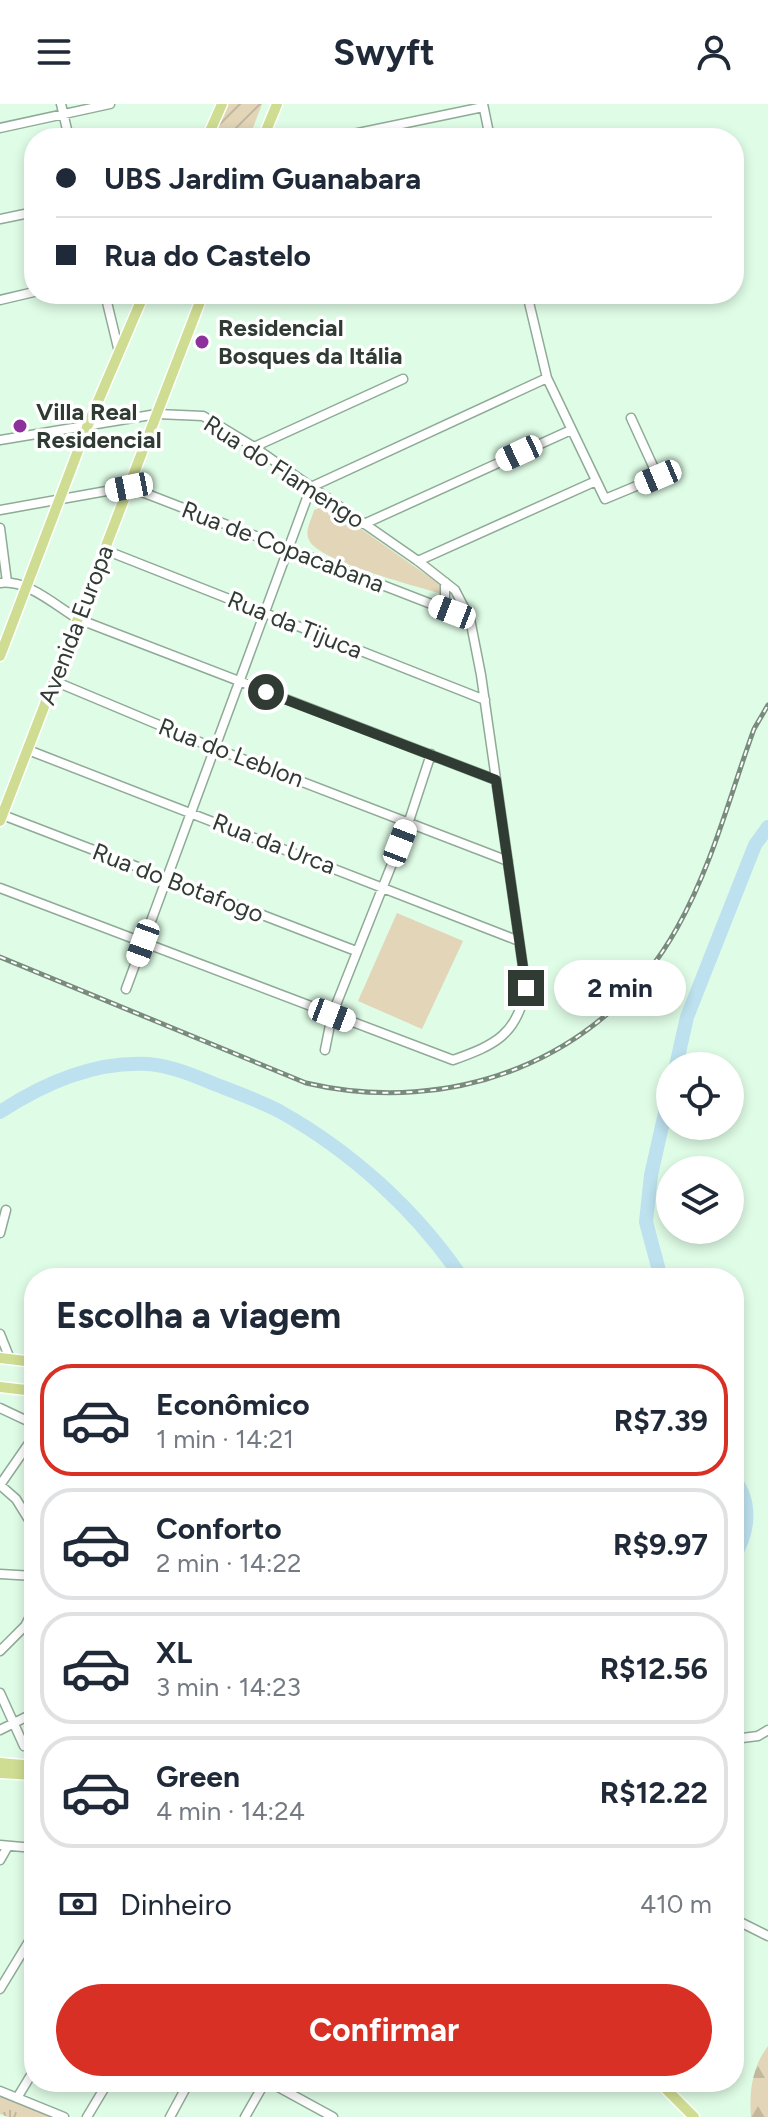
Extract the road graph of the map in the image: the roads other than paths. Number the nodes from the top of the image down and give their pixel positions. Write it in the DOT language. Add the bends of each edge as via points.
graph roads {
  1 [pos="61,104"];
  2 [pos="110,104"];
  3 [pos="222,104"];
  4 [pos="277,104"];
  5 [pos="483,106"];
  6 [pos="64,114"];
  7 [pos="0,128"];
  8 [pos="67,128"];
  9 [pos="211,128"];
  10 [pos="267,128"];
  11 [pos="381,128"];
  12 [pos="488,128"];
  13 [pos="24,214"];
  14 [pos="0,219"];
  15 [pos="24,294"];
  16 [pos="0,300"];
  17 [pos="107,304"];
  18 [pos="140,304"];
  19 [pos="199,304"];
  20 [pos="529,304"];
  21 [pos="119,353"];
  22 [pos="547,378"];
  23 [pos="403,379"];
  24 [pos="157,414"];
  25 [pos="631,418"];
  26 [pos="87,427"];
  27 [pos="571,430"];
  28 [pos="0,440"];
  29 [pos="254,447"];
  30 [pos="596,481"];
  31 [pos="129,487"];
  32 [pos="311,487"];
  33 [pos="58,501"];
  34 [pos="0,510"];
  35 [pos="364,524"];
  36 [pos="0,528"];
  37 [pos="288,549"];
  38 [pos="105,550"];
  39 [pos="418,561"];
  40 [pos="445,581"];
  41 [pos="4,583"];
  42 [pos="26,587"];
  43 [pos="435,606"];
  44 [pos="265,613"];
  45 [pos="78,619"];
  46 [pos="470,619"];
  47 [pos="0,655"];
  48 [pos="54,681"];
  49 [pos="239,682"];
  50 [pos="485,700"];
  51 [pos="214,748"];
  52 [pos="28,750"];
  53 [pos="431,754"];
  54 [pos="496,780"];
  55 [pos="191,812"];
  56 [pos="1,817"];
  57 [pos="409,821"];
  58 [pos="508,861"];
  59 [pos="166,880"];
  60 [pos="383,887"];
  61 [pos="0,888"];
  62 [pos="519,941"];
  63 [pos="143,943"];
  64 [pos="356,951"];
  65 [pos="126,989"];
  66 [pos="332,1015"];
  67 [pos="325,1050"];
  68 [pos="6,1210"];
  69 [pos="0,1233"];
  70 [pos="0,1334"];
  71 [pos="5,1358"];
  72 [pos="0,1387"];
  73 [pos="24,1390"];
  74 [pos="0,1408"];
  75 [pos="24,1419"];
  76 [pos="24,1450"];
  77 [pos="0,1485"];
  78 [pos="24,1512"];
  79 [pos="0,1574"];
  80 [pos="24,1575"];
  81 [pos="24,1627"];
  82 [pos="0,1651"];
  83 [pos="0,1693"];
  84 [pos="24,1719"];
  85 [pos="14,1725"];
  86 [pos="0,1730"];
  87 [pos="768,1730"];
  88 [pos="744,1738"];
  89 [pos="24,1746"];
  90 [pos="0,1763"];
  91 [pos="24,1765"];
  92 [pos="0,1773"];
  93 [pos="24,1774"];
  94 [pos="4,1845"];
  95 [pos="24,1847"];
  96 [pos="0,1860"];
  97 [pos="744,1924"];
  98 [pos="768,1936"];
  99 [pos="24,1949"];
  100 [pos="0,1989"];
  101 [pos="24,2086"];
  102 [pos="0,2091"];
  103 [pos="102,2092"];
  104 [pos="184,2092"];
  105 [pos="261,2092"];
  106 [pos="286,2092"];
  107 [pos="669,2092"];
  108 [pos="17,2098"];
  109 [pos="330,2116"];
  110 [pos="64,2117"];
  111 [pos="87,2117"];
  112 [pos="170,2117"];
  113 [pos="245,2117"];
  114 [pos="694,2117"];
  1 -- 6 [label="street"];
  2 -- 6 [label="street"];
  3 -- 9 [label="main road"];
  4 -- 10 [label="main road"];
  5 -- 11 [label="street"];
  5 -- 12 [label="street"];
  6 -- 7 [label="street"];
  6 -- 8 [label="street"];
  13 -- 14 [label="street"];
  15 -- 16 [label="street"];
  17 -- 21 [label="street"];
  18 -- 21 [label="main road"];
  19 -- 24 [label="main road, Avenida Europa"];
  20 -- 22 [label="street"];
  21 -- 26 [label="main road"];
  22 -- 27 [label="street"];
  22 -- 32 [label="street"];
  23 -- 29 [label="street"];
  24 -- 26 [label="street, Rua do Flamengo"];
  24 -- 29 [label="street, Rua do Flamengo" via="203,416"];
  24 -- 31 [label="main road, Avenida Europa"];
  25 -- 30 [label="street" via="658,477 605,499"];
  26 -- 28 [label="street, Rua do Flamengo"];
  26 -- 33 [label="main road"];
  27 -- 30 [label="street"];
  27 -- 35 [label="street"];
  29 -- 32 [label="street, Rua do Flamengo"];
  30 -- 39 [label="street"];
  31 -- 33 [label="street"];
  31 -- 37 [label="street, Rua de Copacabana"];
  31 -- 38 [label="main road, Avenida Europa"];
  32 -- 35 [label="street, Rua do Flamengo"];
  32 -- 37 [label="street"];
  33 -- 34 [label="street"];
  33 -- 42 [label="main road"];
  35 -- 39 [label="street, Rua do Flamengo"];
  36 -- 41 [label="street"];
  37 -- 43 [label="street, Rua de Copacabana"];
  37 -- 44 [label="street"];
  38 -- 44 [label="street, Rua da Tijuca"];
  38 -- 45 [label="main road, Avenida Europa"];
  39 -- 40 [label="street, Rua do Flamengo"];
  40 -- 43 [label="street" via="447,593"];
  40 -- 46 [label="street, Rua do Flamengo"];
  41 -- 42 [label="street"];
  42 -- 45 [label="street"];
  42 -- 47 [label="main road"];
  43 -- 46 [label="street, Rua de Copacabana"];
  44 -- 49 [label="street"];
  44 -- 50 [label="street, Rua da Tijuca"];
  45 -- 48 [label="main road, Avenida Europa"];
  45 -- 49 [label="street"];
  46 -- 50 [label="street"];
  48 -- 51 [label="street, Rua do Leblon"];
  48 -- 52 [label="main road, Avenida Europa"];
  49 -- 51 [label="street"];
  49 -- 53 [label="street"];
  50 -- 54 [label="street"];
  51 -- 55 [label="street"];
  51 -- 57 [label="street, Rua do Leblon"];
  52 -- 55 [label="street, Rua da Urca"];
  52 -- 56 [label="main road, Avenida Europa"];
  53 -- 54 [label="street"];
  53 -- 57 [label="street"];
  54 -- 58 [label="street"];
  55 -- 59 [label="street"];
  55 -- 60 [label="street, Rua da Urca"];
  56 -- 59 [label="street, Rua do Botafogo"];
  57 -- 58 [label="street, Rua do Leblon"];
  57 -- 60 [label="street"];
  58 -- 62 [label="street"];
  59 -- 63 [label="street"];
  59 -- 64 [label="street, Rua do Botafogo"];
  60 -- 62 [label="street, Rua da Urca"];
  60 -- 64 [label="street"];
  61 -- 63 [label="street"];
  62 -- 66 [label="street" via="526,988 522,1006 494,1044 453,1060"];
  63 -- 65 [label="street"];
  63 -- 66 [label="street"];
  64 -- 66 [label="street"];
  66 -- 67 [label="street"];
  68 -- 69 [label="street"];
  70 -- 71 [label="street"];
  72 -- 73 [label="main road"];
  74 -- 75 [label="street"];
  76 -- 77 [label="street"];
  77 -- 78 [label="street"];
  79 -- 80 [label="street"];
  81 -- 82 [label="street"];
  83 -- 85 [label="street"];
  84 -- 85 [label="street"];
  85 -- 86 [label="street"];
  85 -- 89 [label="street"];
  87 -- 88 [label="street"];
  90 -- 91 [label="main road"];
  92 -- 93 [label="main road"];
  94 -- 95 [label="street"];
  94 -- 96 [label="street"];
  97 -- 98 [label="street"];
  99 -- 100 [label="street"];
  101 -- 108 [label="street"];
  102 -- 108 [label="street"];
  103 -- 111 [label="street"];
  104 -- 112 [label="street"];
  105 -- 113 [label="street"];
  106 -- 109 [label="street"];
  107 -- 114 [label="main road"];
  108 -- 110 [label="street"];
}
